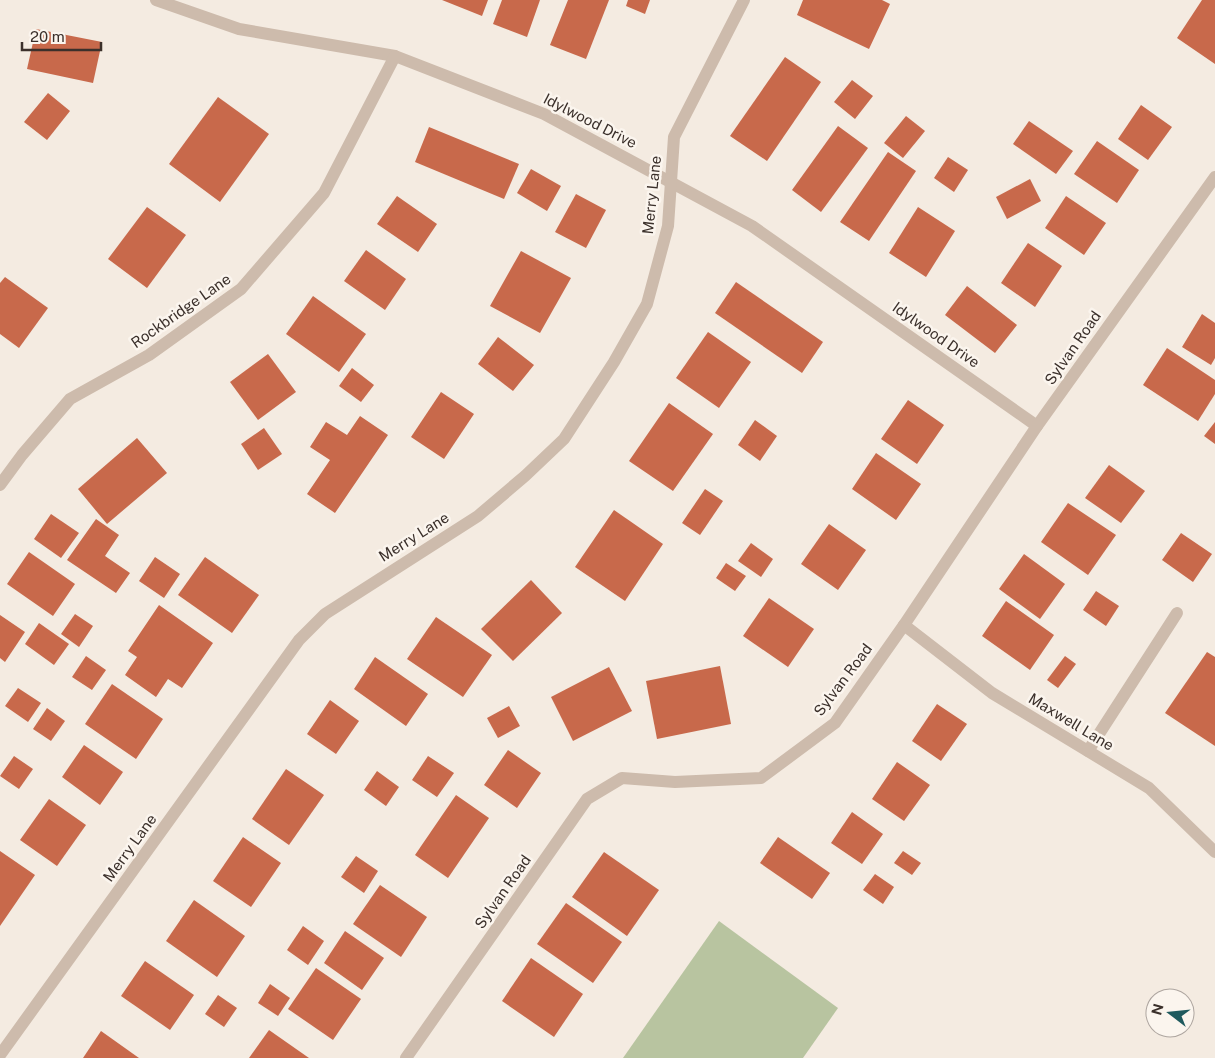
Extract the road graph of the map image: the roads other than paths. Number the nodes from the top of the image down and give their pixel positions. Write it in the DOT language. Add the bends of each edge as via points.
graph roads {
  1 [pos="156,0"];
  2 [pos="744,0"];
  3 [pos="395,56"];
  4 [pos="1215,177"];
  5 [pos="671,181"];
  6 [pos="1038,426"];
  7 [pos="0,485"];
  8 [pos="1177,613"];
  9 [pos="904,625"];
  10 [pos="1088,751"];
  11 [pos="1215,852"];
  12 [pos="0,1055"];
  13 [pos="406,1058"];
  1 -- 3 [label="street, Idylwood Drive" via="239,29"];
  2 -- 5 [label="street, Merry Lane" via="674,137"];
  3 -- 5 [label="street, Idylwood Drive" via="544,114"];
  3 -- 7 [label="street, Rockbridge Lane" via="324,192 241,289 149,355 70,399"];
  4 -- 6 [label="street, Sylvan Road"];
  5 -- 6 [label="street, Idylwood Drive" via="752,226"];
  5 -- 12 [label="street, Merry Lane" via="668,226 647,304 564,439 478,516 325,614 300,640"];
  6 -- 9 [label="street, Sylvan Road"];
  8 -- 10 [label="street"];
  9 -- 10 [label="street, Maxwell Lane" via="992,693"];
  9 -- 13 [label="street, Sylvan Road" via="835,724 761,778 675,782 622,778 587,799"];
  10 -- 11 [label="street, Maxwell Lane" via="1149,788"];
}
